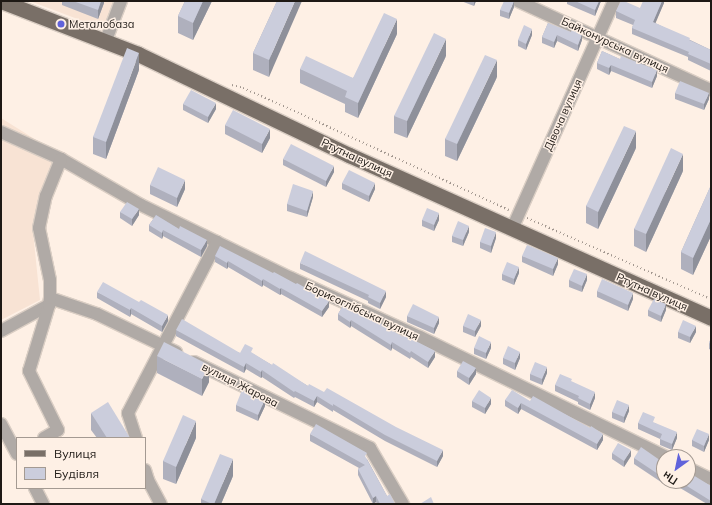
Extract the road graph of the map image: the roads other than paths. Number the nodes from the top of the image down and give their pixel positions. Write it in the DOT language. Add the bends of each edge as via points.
graph roads {
  1 [pos="1,1"];
  2 [pos="121,1"];
  3 [pos="518,1"];
  4 [pos="614,1"];
  5 [pos="597,37"];
  6 [pos="106,40"];
  7 [pos="711,90"];
  8 [pos="1,132"];
  9 [pos="61,159"];
  10 [pos="512,229"];
  11 [pos="218,242"];
  12 [pos="50,302"];
  13 [pos="711,318"];
  14 [pos="1,331"];
  15 [pos="163,346"];
  16 [pos="1,424"];
  17 [pos="46,437"];
  18 [pos="136,437"];
  19 [pos="16,452"];
  20 [pos="656,452"];
  21 [pos="696,472"];
  22 [pos="146,473"];
  23 [pos="711,479"];
  24 [pos="35,489"];
  25 [pos="43,504"];
  26 [pos="161,504"];
  27 [pos="403,504"];
  1 -- 6 [label="main road, Ртутна вулиця"];
  2 -- 6 [label="street"];
  3 -- 5 [label="street, Байконурська вулиця"];
  4 -- 5 [label="street, Дівоча вулиця"];
  5 -- 7 [label="street, Байконурська вулиця"];
  5 -- 10 [label="street, Дівоча вулиця"];
  6 -- 10 [label="main road, Ртутна вулиця"];
  8 -- 9 [label="street, Борисоглібська вулиця"];
  9 -- 11 [label="street, Борисоглібська вулиця" via="141,205"];
  9 -- 12 [label="street" via="46,196 39,228 50,280"];
  10 -- 13 [label="main road, Ртутна вулиця"];
  11 -- 15 [label="street"];
  11 -- 20 [label="street, Борисоглібська вулиця"];
  12 -- 14 [label="street"];
  12 -- 15 [label="street, вулиця Жарова" via="97,314"];
  12 -- 17 [label="street" via="29,371 58,430"];
  15 -- 18 [label="street" via="128,413"];
  15 -- 27 [label="street, вулиця Жарова" via="370,448"];
  16 -- 19 [label="street"];
  21 -- 23 [label="street"];
  22 -- 26 [label="street"];
  24 -- 25 [label="street"];
}
